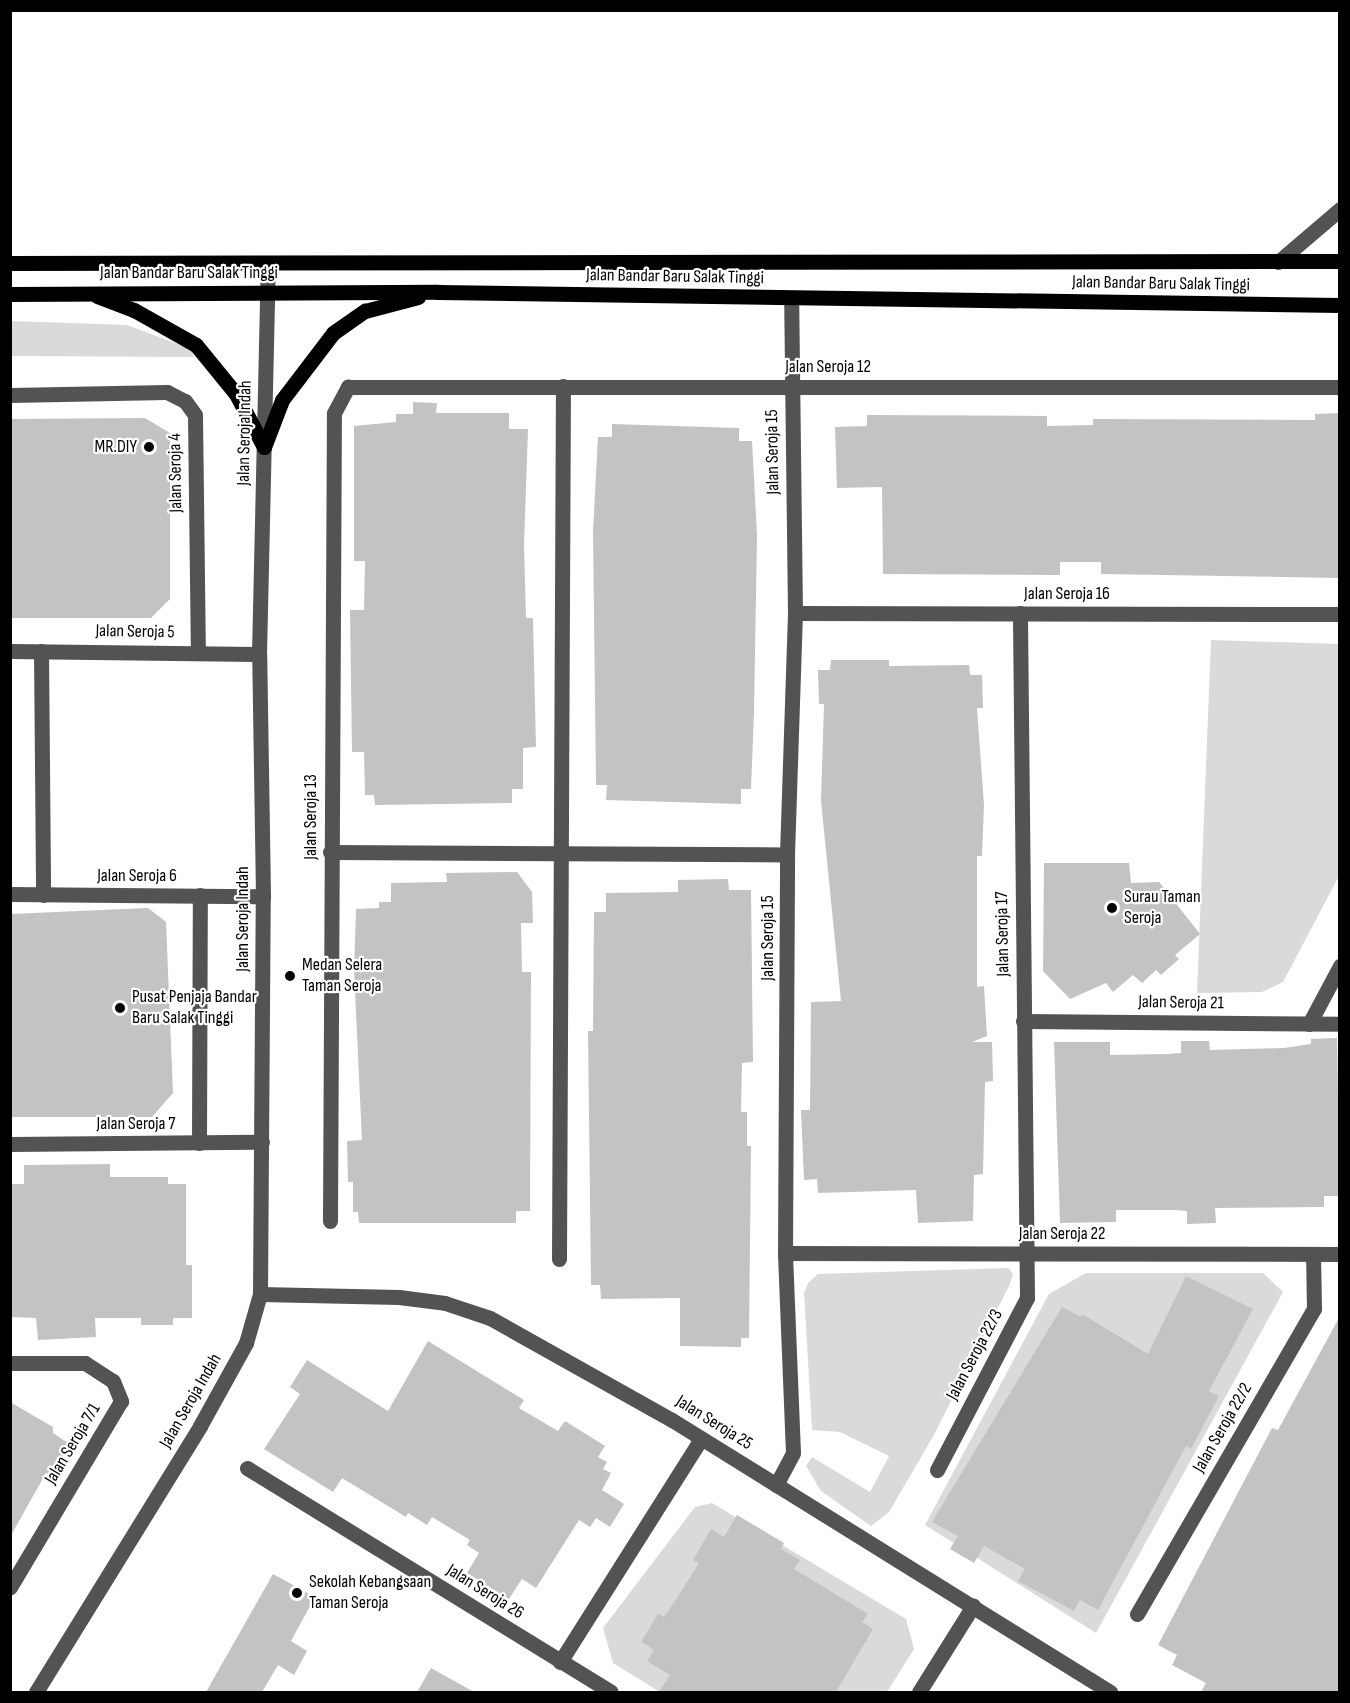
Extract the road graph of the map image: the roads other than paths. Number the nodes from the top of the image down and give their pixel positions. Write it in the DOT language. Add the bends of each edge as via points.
graph roads {
  1 [pos="1340,209"];
  2 [pos="1340,261"];
  3 [pos="1278,262"];
  4 [pos="10,263"];
  5 [pos="268,265"];
  6 [pos="268,292"];
  7 [pos="438,292"];
  8 [pos="88,293"];
  9 [pos="10,294"];
  10 [pos="791,298"];
  11 [pos="1340,305"];
  12 [pos="563,386"];
  13 [pos="792,386"];
  14 [pos="1340,387"];
  15 [pos="10,395"];
  16 [pos="333,413"];
  17 [pos="264,447"];
  18 [pos="795,613"];
  19 [pos="1020,613"];
  20 [pos="1340,614"];
  21 [pos="10,651"];
  22 [pos="41,651"];
  23 [pos="198,653"];
  24 [pos="259,654"];
  25 [pos="330,852"];
  26 [pos="561,854"];
  27 [pos="787,854"];
  28 [pos="10,894"];
  29 [pos="43,895"];
  30 [pos="200,895"];
  31 [pos="263,896"];
  32 [pos="1340,966"];
  33 [pos="1023,1021"];
  34 [pos="1309,1024"];
  35 [pos="1340,1024"];
  36 [pos="262,1142"];
  37 [pos="199,1143"];
  38 [pos="10,1144"];
  39 [pos="330,1221"];
  40 [pos="785,1253"];
  41 [pos="1024,1254"];
  42 [pos="1313,1254"];
  43 [pos="1340,1254"];
  44 [pos="559,1259"];
  45 [pos="260,1294"];
  46 [pos="10,1363"];
  47 [pos="701,1439"];
  48 [pos="247,1468"];
  49 [pos="937,1470"];
  50 [pos="776,1485"];
  51 [pos="10,1587"];
  52 [pos="973,1606"];
  53 [pos="1137,1614"];
  54 [pos="560,1662"];
  55 [pos="36,1692"];
  56 [pos="610,1692"];
  57 [pos="919,1692"];
  58 [pos="1110,1692"];
  1 -- 3 [label="street"];
  2 -- 3 [label="main road, Jalan Bandar Baru Salak Tinggi"];
  3 -- 5 [label="main road, Jalan Bandar Baru Salak Tinggi"];
  4 -- 5 [label="main road, Jalan Bandar Baru Salak Tinggi"];
  5 -- 6 [label="street, Jalan Seroja Indah"];
  6 -- 7 [label="main road, Jalan Bandar Baru Salak Tinggi"];
  6 -- 8 [label="main road, Jalan Bandar Baru Salak Tinggi"];
  6 -- 17 [label="street, Jalan Seroja Indah"];
  7 -- 10 [label="main road, Jalan Bandar Baru Salak Tinggi"];
  7 -- 17 [label="main road" via="365,311 333,333 282,399"];
  8 -- 9 [label="main road, Jalan Bandar Baru Salak Tinggi"];
  8 -- 17 [label="main road" via="134,310 196,345 236,394"];
  10 -- 11 [label="main road, Jalan Bandar Baru Salak Tinggi"];
  10 -- 13 [label="street, Jalan Seroja 15"];
  12 -- 13 [label="street, Jalan Seroja 12"];
  12 -- 16 [label="street, Jalan Seroja 12" via="348,387"];
  12 -- 26 [label="street"];
  13 -- 14 [label="street, Jalan Seroja 12"];
  13 -- 18 [label="street, Jalan Seroja 15"];
  15 -- 23 [label="street, Jalan Seroja 4" via="167,392 185,401 195,414"];
  16 -- 25 [label="street, Jalan Seroja 13"];
  17 -- 24 [label="street, Jalan Seroja Indah"];
  18 -- 19 [label="street, Jalan Seroja 16"];
  18 -- 27 [label="street, Jalan Seroja 15"];
  19 -- 20 [label="street, Jalan Seroja 16"];
  19 -- 33 [label="street, Jalan Seroja 17"];
  21 -- 22 [label="street, Jalan Seroja 5"];
  22 -- 23 [label="street, Jalan Seroja 5"];
  22 -- 29 [label="street"];
  23 -- 24 [label="street, Jalan Seroja 5"];
  24 -- 31 [label="street, Jalan Seroja Indah"];
  25 -- 26 [label="street"];
  25 -- 39 [label="street, Jalan Seroja 13"];
  26 -- 27 [label="street"];
  26 -- 44 [label="street"];
  27 -- 40 [label="street, Jalan Seroja 15"];
  28 -- 29 [label="street, Jalan Seroja 6"];
  29 -- 30 [label="street, Jalan Seroja 6"];
  30 -- 31 [label="street, Jalan Seroja 6"];
  30 -- 37 [label="street"];
  31 -- 36 [label="street, Jalan Seroja Indah"];
  32 -- 34 [label="street"];
  33 -- 34 [label="street, Jalan Seroja 21"];
  33 -- 41 [label="street, Jalan Seroja 17"];
  34 -- 35 [label="street, Jalan Seroja 21"];
  36 -- 37 [label="street, Jalan Seroja 7"];
  36 -- 45 [label="street, Jalan Seroja Indah"];
  37 -- 38 [label="street, Jalan Seroja 7"];
  40 -- 41 [label="street, Jalan Seroja 22"];
  40 -- 50 [label="street, Jalan Seroja 15" via="793,1453"];
  41 -- 42 [label="street, Jalan Seroja 22"];
  41 -- 49 [label="street, Jalan Seroja 22/3" via="1027,1298"];
  42 -- 43 [label="street, Jalan Seroja 22"];
  42 -- 53 [label="street, Jalan Seroja 22/2" via="1314,1309"];
  45 -- 47 [label="street, Jalan Seroja 25" via="445,1303 490,1318"];
  45 -- 55 [label="street, Jalan Seroja Indah" via="246,1343 206,1415"];
  46 -- 51 [label="street, Jalan Seroja 7/1" via="85,1363 113,1381 121,1401"];
  47 -- 50 [label="street, Jalan Seroja 25"];
  47 -- 54 [label="street"];
  48 -- 54 [label="street, Jalan Seroja 26"];
  50 -- 52 [label="street, Jalan Seroja 25"];
  52 -- 57 [label="street"];
  52 -- 58 [label="street, Jalan Seroja 25"];
  54 -- 56 [label="street, Jalan Seroja 26"];
}
